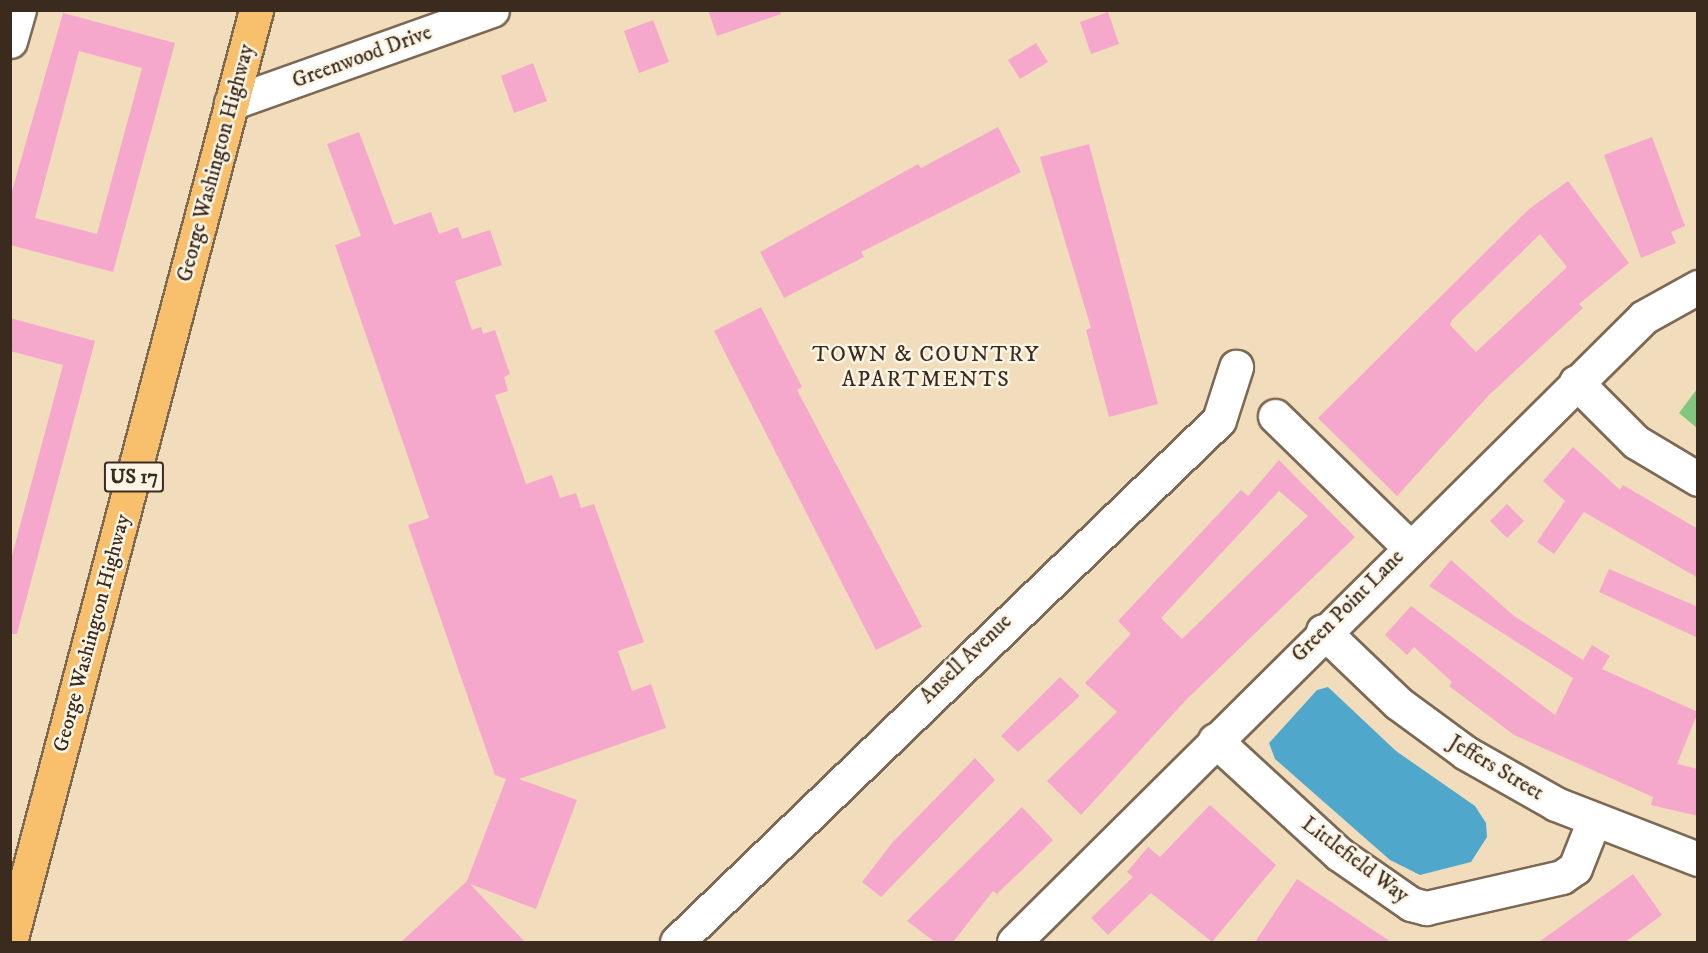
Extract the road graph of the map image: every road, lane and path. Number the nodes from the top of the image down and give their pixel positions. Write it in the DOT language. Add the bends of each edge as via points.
graph roads {
  1 [pos="18,10"];
  2 [pos="256,10"];
  3 [pos="492,10"];
  4 [pos="10,41"];
  5 [pos="231,103"];
  6 [pos="1698,287"];
  7 [pos="1236,367"];
  8 [pos="1576,382"];
  9 [pos="1275,416"];
  10 [pos="1698,479"];
  11 [pos="1408,546"];
  12 [pos="1323,631"];
  13 [pos="1215,740"];
  14 [pos="1594,820"];
  15 [pos="1698,859"];
  16 [pos="10,942"];
  17 [pos="677,942"];
  18 [pos="1014,942"];
  1 -- 4 [label="street"];
  2 -- 5 [label="main road, George Washington Highway / US 17"];
  3 -- 5 [label="street, Greenwood Drive"];
  5 -- 16 [label="main road, George Washington Highway / US 17"];
  6 -- 8 [label="street, Green Point Lane" via="1644,317"];
  7 -- 17 [label="street, Ansell Avenue" via="1219,420"];
  8 -- 10 [label="street" via="1636,441"];
  8 -- 11 [label="street, Green Point Lane"];
  9 -- 11 [label="street"];
  11 -- 12 [label="street, Green Point Lane"];
  12 -- 13 [label="street, Green Point Lane"];
  12 -- 14 [label="street, Jeffers Street" via="1398,703 1466,753"];
  13 -- 14 [label="street, Littlefield Way" via="1339,854 1411,904 1426,908 1562,877 1575,868"];
  13 -- 18 [label="street, Green Point Lane"];
  14 -- 15 [label="street, Jeffers Street"];
}
